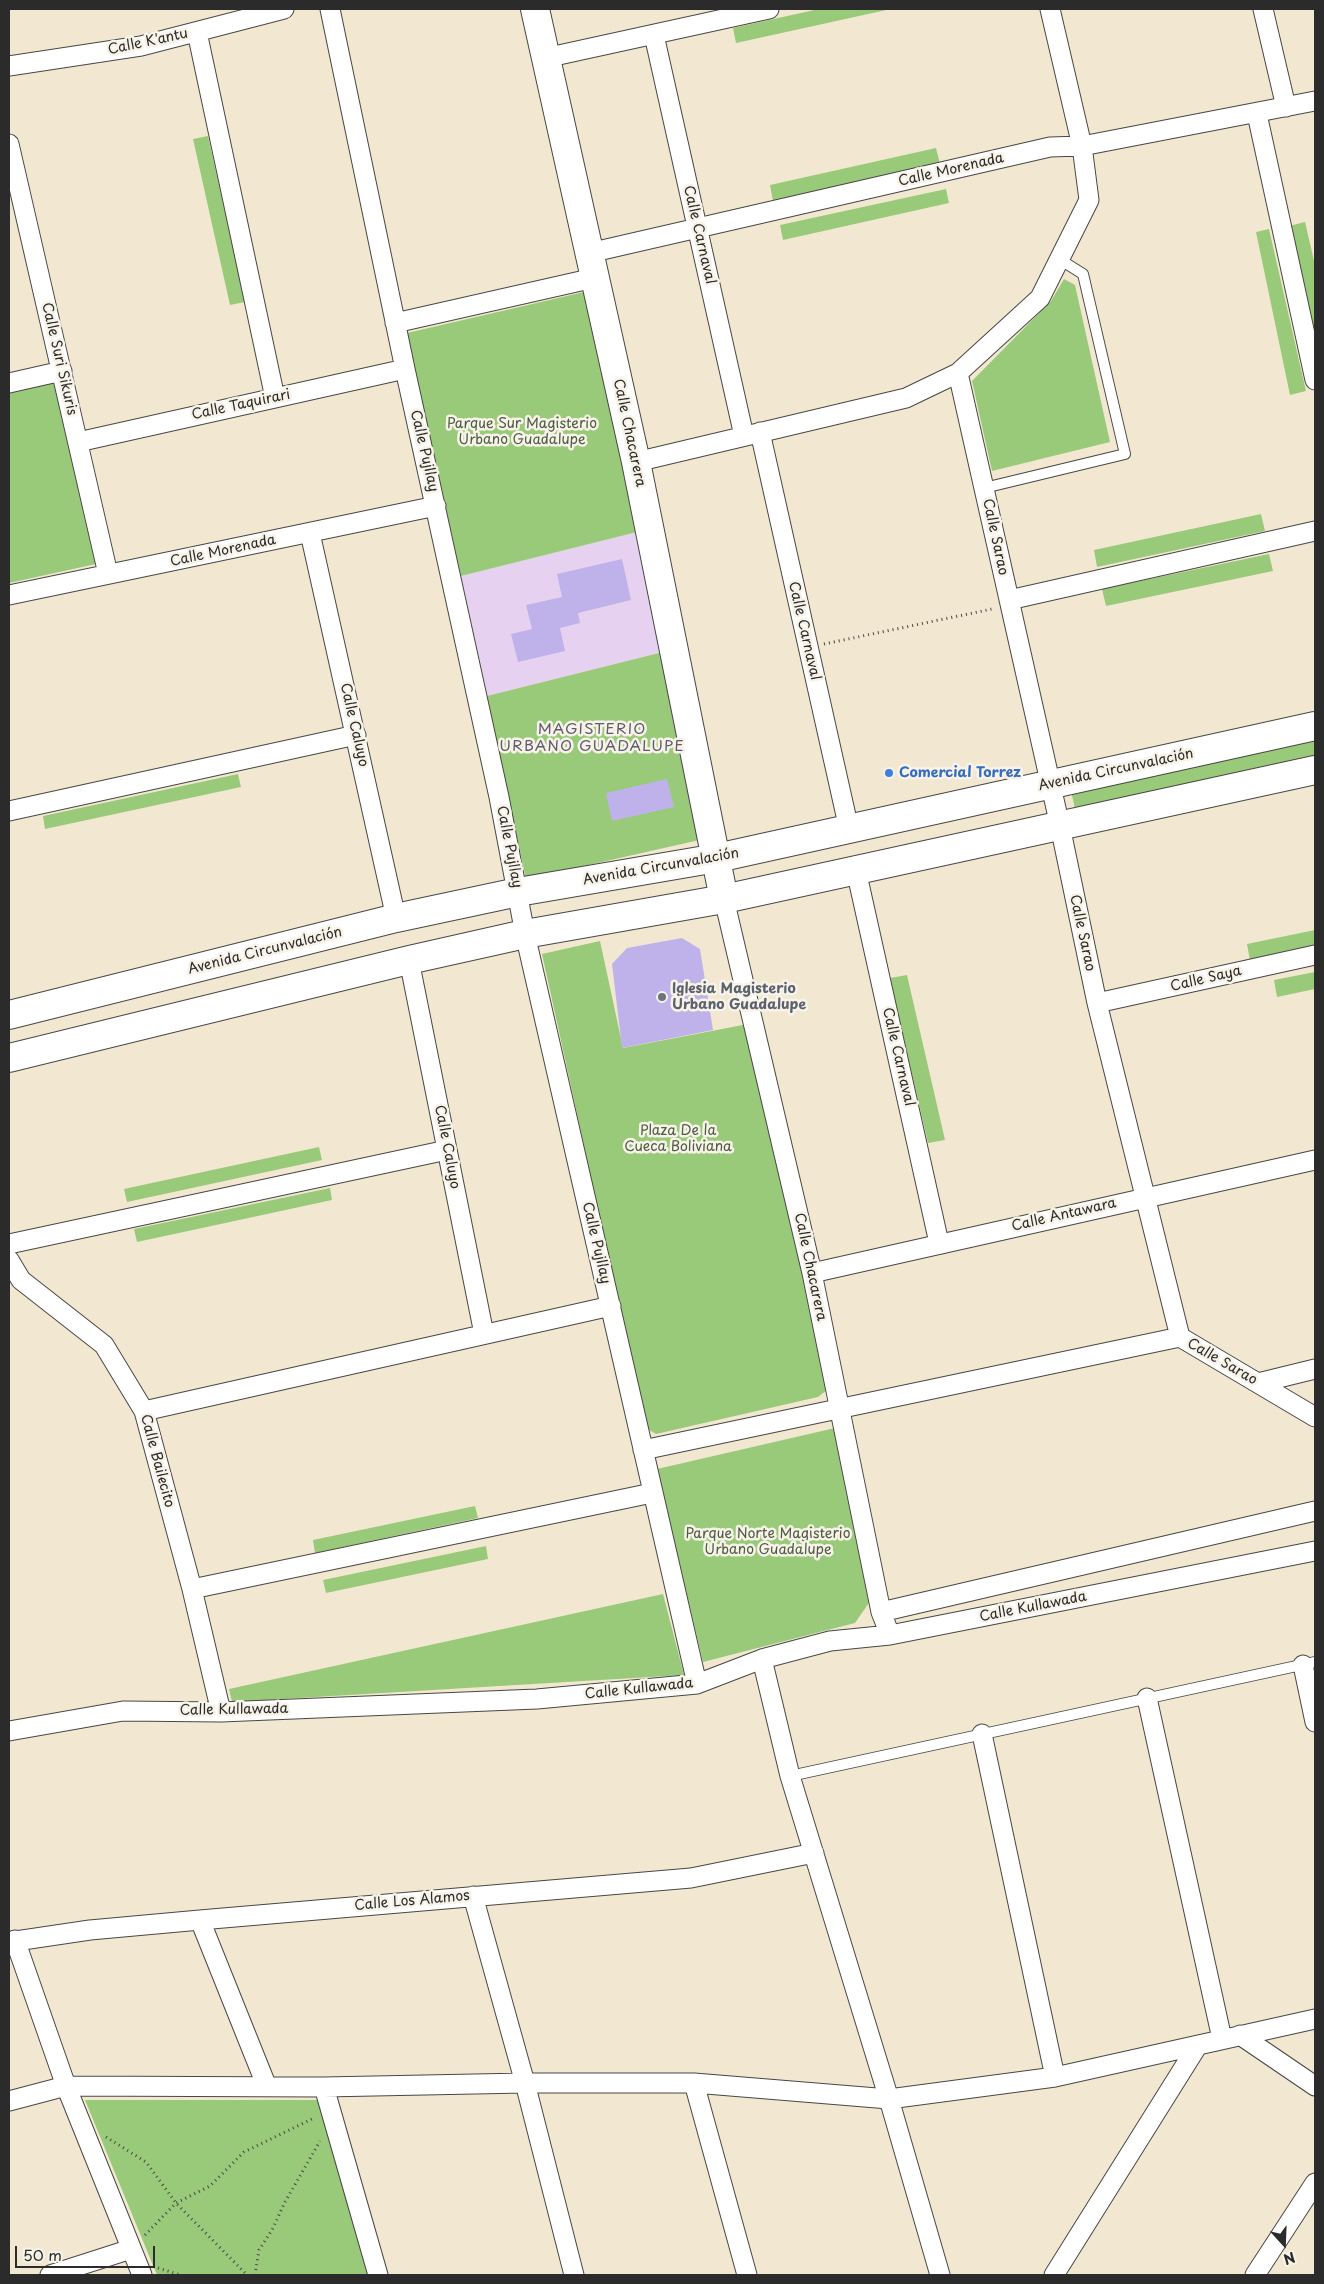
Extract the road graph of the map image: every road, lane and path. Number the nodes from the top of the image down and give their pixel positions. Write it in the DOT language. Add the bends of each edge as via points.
graph roads {
  1 [pos="284,9"];
  2 [pos="330,9"];
  3 [pos="534,9"];
  4 [pos="769,9"];
  5 [pos="1050,9"];
  6 [pos="1263,9"];
  7 [pos="197,32"];
  8 [pos="654,35"];
  9 [pos="545,58"];
  10 [pos="9,66"];
  11 [pos="1315,101"];
  12 [pos="1286,107"];
  13 [pos="1257,114"];
  14 [pos="9,144"];
  15 [pos="1082,146"];
  16 [pos="12,172"];
  17 [pos="698,228"];
  18 [pos="1059,259"];
  19 [pos="592,265"];
  20 [pos="395,323"];
  21 [pos="405,369"];
  22 [pos="62,371"];
  23 [pos="958,373"];
  24 [pos="1315,380"];
  25 [pos="9,383"];
  26 [pos="274,398"];
  27 [pos="752,434"];
  28 [pos="78,442"];
  29 [pos="636,462"];
  30 [pos="984,488"];
  31 [pos="436,506"];
  32 [pos="1315,531"];
  33 [pos="310,532"];
  34 [pos="108,574"];
  35 [pos="9,595"];
  36 [pos="1009,603"];
  37 [pos="808,647"];
  38 [pos="1315,726"];
  39 [pos="356,735"];
  40 [pos="1315,770"];
  41 [pos="1049,785"];
  42 [pos="9,812"];
  43 [pos="1060,826"];
  44 [pos="849,829"];
  45 [pos="716,858"];
  46 [pos="856,870"];
  47 [pos="518,892"];
  48 [pos="724,899"];
  49 [pos="396,918"];
  50 [pos="525,934"];
  51 [pos="1315,955"];
  52 [pos="409,960"];
  53 [pos="1097,1003"];
  54 [pos="9,1015"];
  55 [pos="9,1058"];
  56 [pos="447,1150"];
  57 [pos="1315,1160"];
  58 [pos="1146,1196"];
  59 [pos="939,1243"];
  60 [pos="9,1244"];
  61 [pos="9,1260"];
  62 [pos="812,1273"];
  63 [pos="611,1306"];
  64 [pos="484,1334"];
  65 [pos="1180,1337"];
  66 [pos="1315,1369"];
  67 [pos="1258,1383"];
  68 [pos="839,1409"];
  69 [pos="144,1411"];
  70 [pos="1315,1417"];
  71 [pos="643,1450"];
  72 [pos="652,1493"];
  73 [pos="1315,1512"];
  74 [pos="1315,1551"];
  75 [pos="192,1589"];
  76 [pos="881,1612"];
  77 [pos="890,1635"];
  78 [pos="762,1659"];
  79 [pos="1309,1664"];
  80 [pos="697,1684"];
  81 [pos="1147,1698"];
  82 [pos="221,1712"];
  83 [pos="1315,1722"];
  84 [pos="9,1731"];
  85 [pos="982,1734"];
  86 [pos="790,1776"];
  87 [pos="814,1853"];
  88 [pos="473,1896"];
  89 [pos="200,1920"];
  90 [pos="12,1941"];
  91 [pos="1315,2018"];
  92 [pos="1240,2035"];
  93 [pos="1222,2039"];
  94 [pos="1198,2045"];
  95 [pos="1055,2076"];
  96 [pos="525,2083"];
  97 [pos="694,2083"];
  98 [pos="66,2086"];
  99 [pos="1315,2086"];
  100 [pos="267,2087"];
  101 [pos="324,2087"];
  102 [pos="889,2099"];
  103 [pos="9,2101"];
  104 [pos="331,2114"];
  105 [pos="78,2119"];
  106 [pos="1315,2182"];
  107 [pos="176,2203"];
  108 [pos="131,2249"];
  109 [pos="50,2275"];
  110 [pos="142,2275"];
  111 [pos="247,2275"];
  112 [pos="255,2275"];
  113 [pos="378,2275"];
  114 [pos="574,2275"];
  115 [pos="748,2275"];
  116 [pos="940,2275"];
  117 [pos="1054,2275"];
  118 [pos="1255,2275"];
  1 -- 7 [label="street, Calle K'antu"];
  2 -- 20 [label="street, Calle Pujllay"];
  3 -- 9 [label="main road, Calle Chacarera"];
  4 -- 8 [label="street"];
  5 -- 15 [label="street"];
  6 -- 12 [label="street"];
  7 -- 10 [label="street, Calle K'antu" via="141,46"];
  7 -- 26 [label="street"];
  8 -- 9 [label="street"];
  8 -- 17 [label="street, Calle Carnaval"];
  9 -- 19 [label="main road, Calle Chacarera"];
  11 -- 12 [label="street, Calle Morenada"];
  12 -- 13 [label="street, Calle Morenada"];
  13 -- 15 [label="street, Calle Morenada"];
  13 -- 24 [label="street"];
  14 -- 16 [label="street, Calle Suri Sikuris"];
  15 -- 17 [label="street, Calle Morenada" via="1050,147"];
  15 -- 18 [label="street" via="1089,200"];
  16 -- 22 [label="street, Calle Suri Sikuris"];
  17 -- 19 [label="street, Calle Morenada"];
  17 -- 27 [label="street, Calle Carnaval"];
  18 -- 23 [label="street" via="1040,298"];
  18 -- 30 [label="lane" via="1083,274 1125,454"];
  19 -- 20 [label="street, Calle Morenada"];
  19 -- 29 [label="main road, Calle Chacarera"];
  20 -- 21 [label="street, Calle Pujllay"];
  21 -- 26 [label="street, Calle Taquirari"];
  21 -- 31 [label="street, Calle Pujllay"];
  22 -- 25 [label="street"];
  22 -- 28 [label="street, Calle Suri Sikuris"];
  23 -- 27 [label="street" via="906,398"];
  23 -- 30 [label="street, Calle Sarao"];
  26 -- 28 [label="street, Calle Taquirari"];
  27 -- 29 [label="street"];
  27 -- 37 [label="street, Calle Carnaval"];
  28 -- 34 [label="street, Calle Suri Sikuris"];
  29 -- 45 [label="main road, Calle Chacarera"];
  30 -- 36 [label="street, Calle Sarao"];
  31 -- 33 [label="street, Calle Morenada"];
  31 -- 47 [label="street, Calle Pujllay"];
  32 -- 36 [label="street"];
  33 -- 34 [label="street, Calle Morenada"];
  33 -- 39 [label="street, Calle Caluyo"];
  34 -- 35 [label="street, Calle Morenada"];
  36 -- 37 [label="path"];
  36 -- 41 [label="street, Calle Sarao"];
  37 -- 44 [label="street, Calle Carnaval"];
  38 -- 41 [label="main road, Avenida Circunvalación"];
  39 -- 42 [label="street"];
  39 -- 49 [label="street, Calle Caluyo"];
  40 -- 43 [label="main road"];
  41 -- 43 [label="street, Calle Sarao"];
  41 -- 44 [label="main road, Avenida Circunvalación"];
  43 -- 46 [label="main road"];
  43 -- 53 [label="street, Calle Sarao"];
  44 -- 45 [label="main road, Avenida Circunvalación"];
  45 -- 47 [label="main road, Avenida Circunvalación"];
  45 -- 48 [label="main road, Calle Chacarera"];
  46 -- 48 [label="main road"];
  46 -- 59 [label="street, Calle Carnaval"];
  47 -- 49 [label="main road, Avenida Circunvalación"];
  47 -- 50 [label="street, Calle Pujllay"];
  48 -- 50 [label="main road"];
  48 -- 62 [label="street, Calle Chacarera"];
  49 -- 54 [label="main road, Avenida Circunvalación"];
  50 -- 52 [label="main road"];
  50 -- 63 [label="street, Calle Pujllay"];
  51 -- 53 [label="street, Calle Saya"];
  52 -- 55 [label="main road"];
  52 -- 56 [label="street, Calle Caluyo"];
  53 -- 58 [label="street, Calle Sarao"];
  56 -- 60 [label="street"];
  56 -- 64 [label="street, Calle Caluyo"];
  57 -- 58 [label="street, Calle Antawara"];
  58 -- 59 [label="street, Calle Antawara"];
  58 -- 65 [label="street, Calle Sarao"];
  59 -- 62 [label="street, Calle Antawara"];
  61 -- 69 [label="street, Calle Bailecito" via="20,1280 104,1345"];
  62 -- 68 [label="street, Calle Chacarera"];
  63 -- 64 [label="street"];
  63 -- 71 [label="street, Calle Pujllay"];
  64 -- 69 [label="street"];
  65 -- 67 [label="street, Calle Sarao"];
  65 -- 68 [label="street"];
  66 -- 67 [label="street"];
  67 -- 70 [label="street, Calle Sarao"];
  68 -- 71 [label="street"];
  68 -- 76 [label="street, Calle Chacarera"];
  69 -- 75 [label="street, Calle Bailecito"];
  71 -- 72 [label="street, Calle Pujllay"];
  72 -- 75 [label="street"];
  72 -- 80 [label="street, Calle Pujllay"];
  73 -- 76 [label="street"];
  74 -- 77 [label="street, Calle Kullawada"];
  75 -- 82 [label="street, Calle Bailecito"];
  76 -- 77 [label="street, Calle Chacarera"];
  77 -- 78 [label="street, Calle Kullawada" via="830,1641"];
  78 -- 80 [label="street, Calle Kullawada"];
  78 -- 86 [label="street"];
  79 -- 81 [label="lane"];
  79 -- 83 [label="street"];
  80 -- 82 [label="street, Calle Kullawada" via="537,1699"];
  81 -- 85 [label="lane"];
  81 -- 93 [label="street"];
  82 -- 84 [label="street, Calle Kullawada" via="123,1711"];
  85 -- 86 [label="lane"];
  85 -- 95 [label="street"];
  86 -- 87 [label="street"];
  87 -- 88 [label="street, Calle Los Alamos" via="691,1878"];
  87 -- 102 [label="street"];
  88 -- 89 [label="street, Calle Los Alamos"];
  88 -- 96 [label="street"];
  89 -- 90 [label="street, Calle Los Alamos"];
  89 -- 100 [label="street"];
  90 -- 98 [label="street"];
  91 -- 92 [label="street"];
  92 -- 93 [label="street"];
  92 -- 99 [label="street"];
  93 -- 94 [label="street"];
  94 -- 95 [label="street"];
  94 -- 117 [label="street"];
  95 -- 102 [label="street"];
  96 -- 97 [label="street"];
  96 -- 101 [label="street"];
  96 -- 114 [label="street"];
  97 -- 102 [label="street"];
  97 -- 115 [label="street"];
  98 -- 100 [label="street"];
  98 -- 103 [label="street"];
  98 -- 105 [label="street"];
  100 -- 101 [label="street"];
  101 -- 104 [label="street"];
  102 -- 116 [label="street"];
  104 -- 107 [label="path" via="244,2152 210,2186"];
  104 -- 112 [label="path" via="272,2230 258,2250"];
  104 -- 113 [label="street"];
  105 -- 107 [label="path" via="146,2162"];
  105 -- 108 [label="street"];
  106 -- 118 [label="street"];
  107 -- 108 [label="path"];
  107 -- 111 [label="path"];
  108 -- 109 [label="street"];
  108 -- 110 [label="street"];
}
